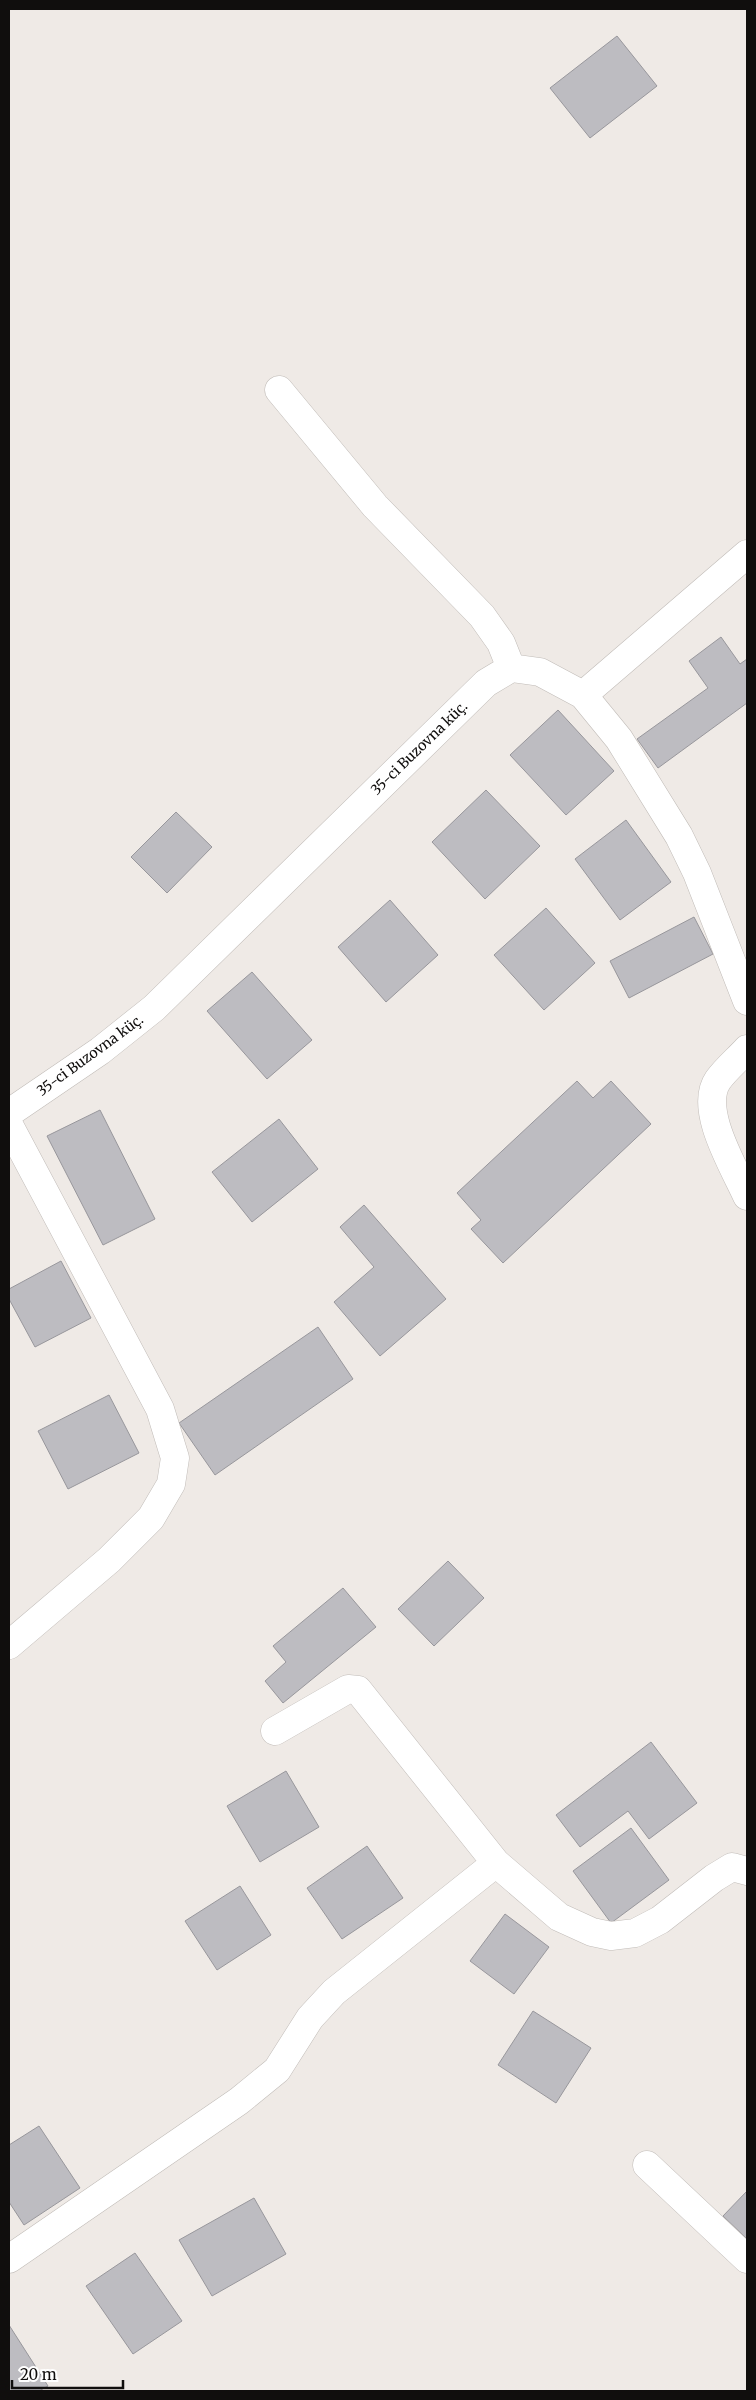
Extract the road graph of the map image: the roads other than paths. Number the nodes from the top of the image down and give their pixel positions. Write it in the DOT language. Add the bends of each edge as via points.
graph roads {
  1 [pos="279,390"];
  2 [pos="747,554"];
  3 [pos="511,668"];
  4 [pos="583,695"];
  5 [pos="747,1001"];
  6 [pos="747,1049"];
  7 [pos="9,1113"];
  8 [pos="9,1125"];
  9 [pos="747,1196"];
  10 [pos="9,1645"];
  11 [pos="275,1731"];
  12 [pos="496,1863"];
  13 [pos="747,1871"];
  14 [pos="648,2165"];
  15 [pos="9,2259"];
  16 [pos="747,2260"];
  1 -- 3 [label="street" via="375,506 482,616 501,643"];
  2 -- 4 [label="street"];
  3 -- 4 [label="street" via="540,672"];
  3 -- 7 [label="street, 35-ci Buzovna küç." via="486,683 154,1008 100,1051"];
  4 -- 5 [label="street" via="619,739 679,836 697,873"];
  6 -- 9 [label="street" via="717,1081 710,1102 716,1127"];
  8 -- 10 [label="street" via="160,1409 175,1458 171,1484 151,1518 109,1560"];
  11 -- 12 [label="street" via="348,1689 358,1690"];
  12 -- 13 [label="street" via="559,1917 592,1932 611,1936 635,1933 660,1920 732,1867"];
  12 -- 15 [label="street" via="334,1992 310,2018 277,2070 239,2101"];
  14 -- 16 [label="street"];
}
